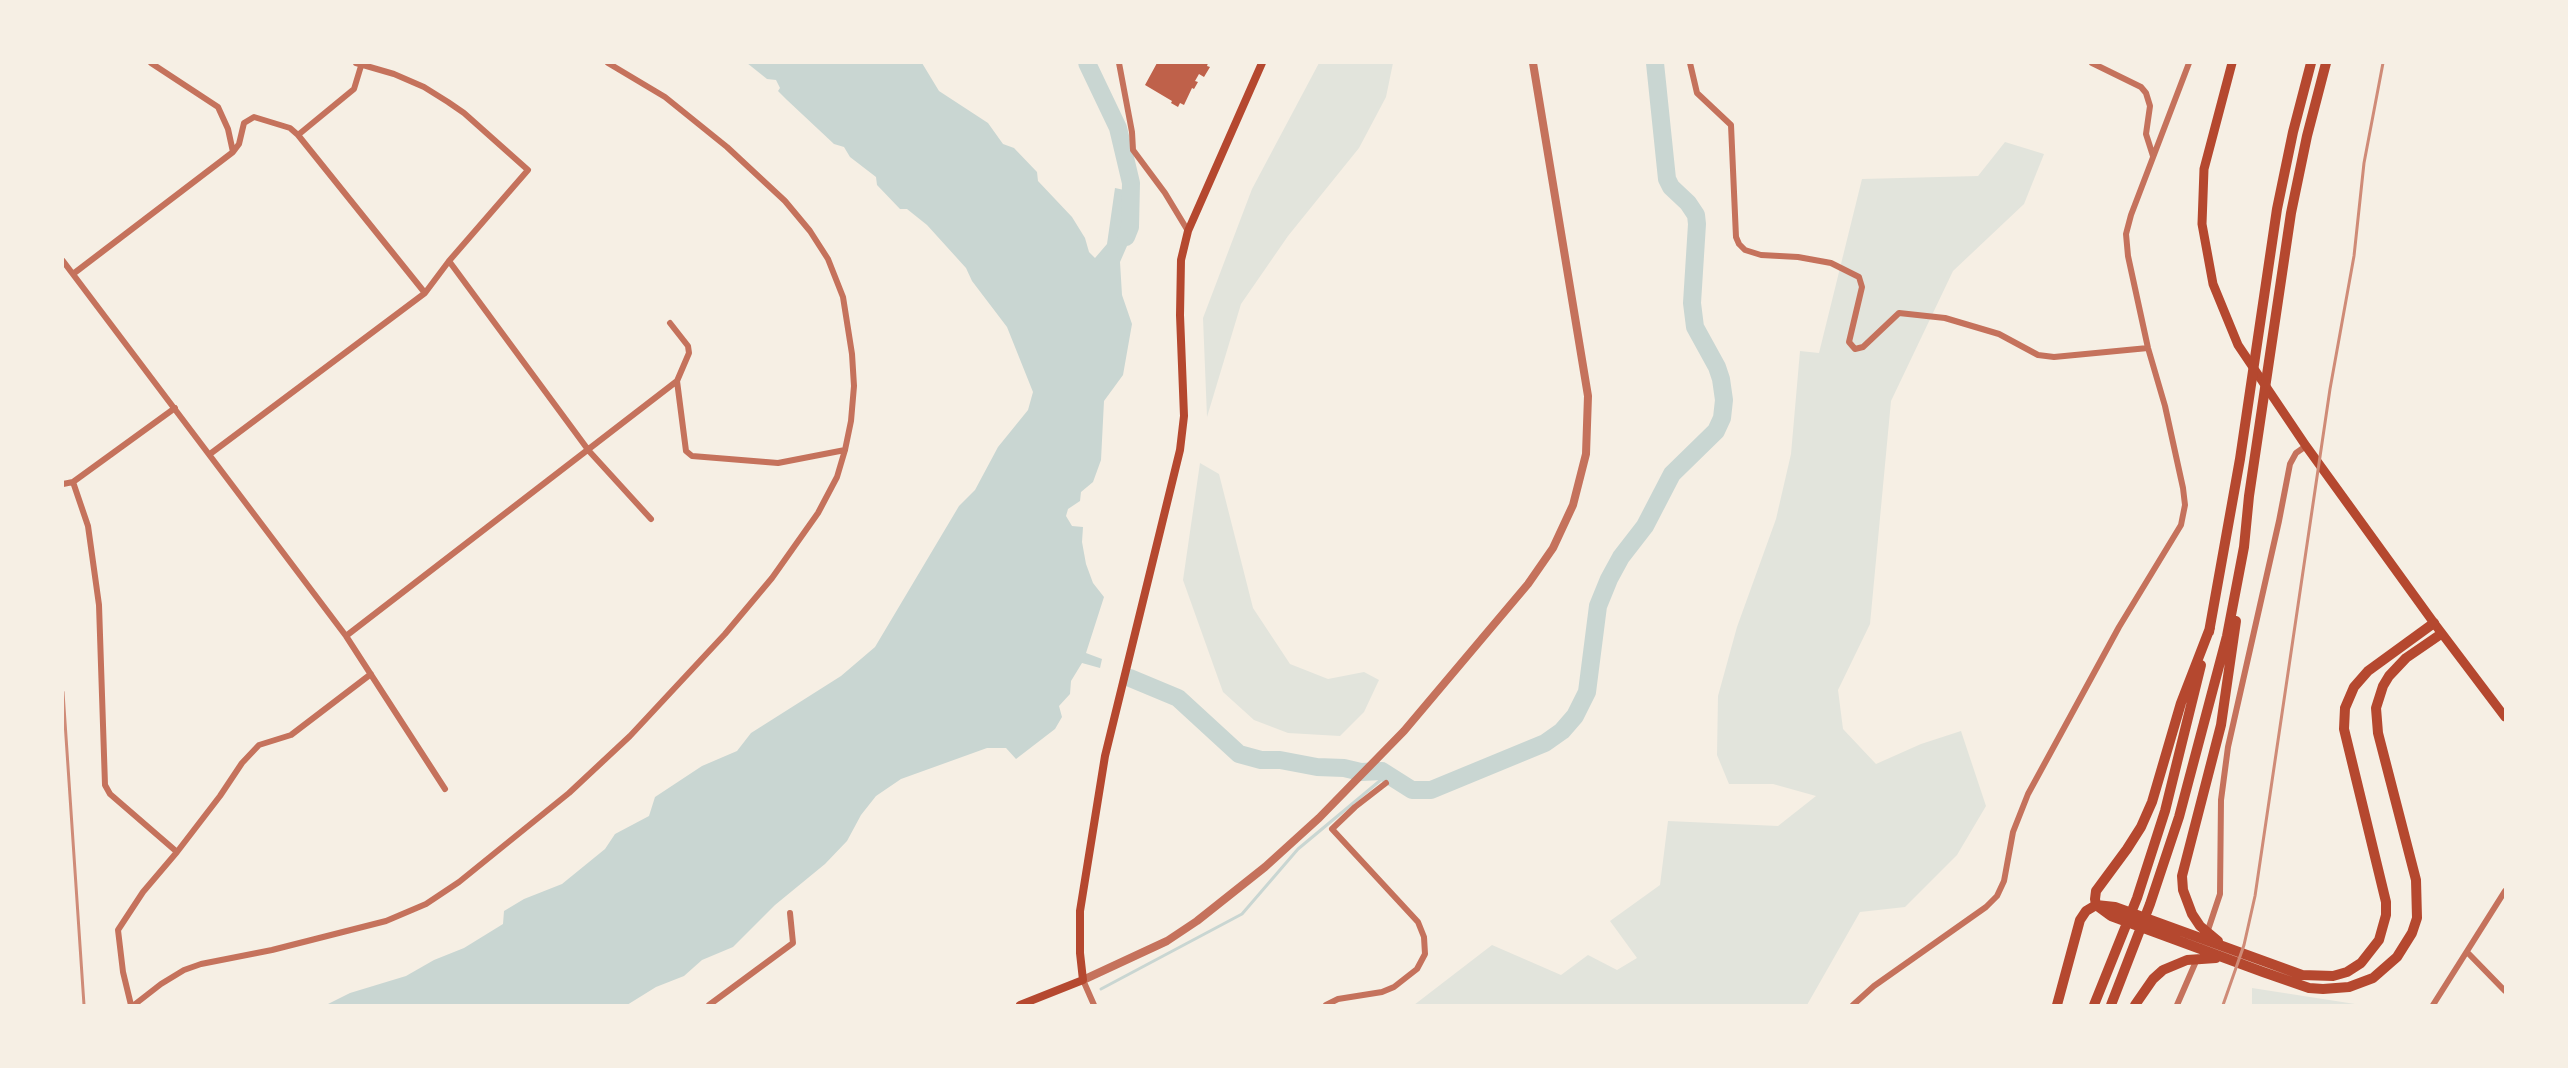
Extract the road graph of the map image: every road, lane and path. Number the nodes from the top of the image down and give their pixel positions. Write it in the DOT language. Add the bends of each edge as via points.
graph roads {
  1 [pos="151,63"];
  2 [pos="608,63"];
  3 [pos="1119,63"];
  4 [pos="1262,63"];
  5 [pos="1533,63"];
  6 [pos="1690,63"];
  7 [pos="2092,63"];
  8 [pos="2189,63"];
  9 [pos="2232,63"];
  10 [pos="2311,63"];
  11 [pos="2326,63"];
  12 [pos="358,65"];
  13 [pos="298,135"];
  14 [pos="233,152"];
  15 [pos="2153,157"];
  16 [pos="1188,231"];
  17 [pos="63,261"];
  18 [pos="449,261"];
  19 [pos="73,274"];
  20 [pos="425,293"];
  21 [pos="670,322"];
  22 [pos="2148,348"];
  23 [pos="677,381"];
  24 [pos="174,408"];
  25 [pos="2306,446"];
  26 [pos="845,450"];
  27 [pos="589,451"];
  28 [pos="210,454"];
  29 [pos="73,482"];
  30 [pos="63,484"];
  31 [pos="651,519"];
  32 [pos="2244,546"];
  33 [pos="2434,623"];
  34 [pos="2210,628"];
  35 [pos="2441,634"];
  36 [pos="346,636"];
  37 [pos="371,674"];
  38 [pos="2505,717"];
  39 [pos="1386,783"];
  40 [pos="445,789"];
  41 [pos="177,852"];
  42 [pos="2505,891"];
  43 [pos="2096,905"];
  44 [pos="790,913"];
  45 [pos="2226,953"];
  46 [pos="2468,953"];
  47 [pos="2264,968"];
  48 [pos="1083,980"];
  49 [pos="2505,991"];
  50 [pos="133,1005"];
  51 [pos="709,1005"];
  52 [pos="1020,1005"];
  53 [pos="1094,1005"];
  54 [pos="1326,1005"];
  55 [pos="1853,1005"];
  56 [pos="2057,1005"];
  57 [pos="2094,1005"];
  58 [pos="2111,1005"];
  59 [pos="2135,1005"];
  60 [pos="2177,1005"];
  61 [pos="2433,1005"];
  1 -- 14 [label="street" via="218,107"];
  2 -- 26 [label="street" via="665,97 727,147 784,201 828,259 843,297 852,354 854,386"];
  3 -- 16 [label="street" via="1132,150 1166,193"];
  4 -- 16 [label="main road"];
  5 -- 48 [label="street" via="1588,396 1586,454 1573,505 1553,548 1528,584 1404,732 1311,825 1197,921 1167,941"];
  6 -- 22 [label="street" via="1697,93 1731,125 1739,244 1761,255 1831,263 1858,277 1862,287 1849,342 1855,349 1863,347 1899,313 1945,318 1999,334 2038,355 2054,357"];
  7 -- 15 [label="street" via="2146,93 2150,106 2146,134"];
  8 -- 15 [label="street"];
  9 -- 25 [label="highway" via="2204,169 2202,224 2213,284 2238,345"];
  10 -- 34 [label="highway" via="2285,167"];
  11 -- 32 [label="highway" via="2299,171"];
  12 -- 13 [label="street" via="354,89"];
  12 -- 18 [label="street" via="394,74 440,97 464,113 528,170"];
  13 -- 14 [label="street" via="290,128 254,117 244,123"];
  13 -- 20 [label="street"];
  14 -- 19 [label="street"];
  15 -- 22 [label="street" via="2126,234"];
  16 -- 48 [label="main road" via="1180,280 1184,416 1180,450 1105,756 1080,911"];
  17 -- 19 [label="street"];
  18 -- 20 [label="street"];
  18 -- 27 [label="street"];
  19 -- 24 [label="street"];
  20 -- 28 [label="street"];
  21 -- 23 [label="street" via="689,353"];
  22 -- 55 [label="street" via="2183,488 2181,525 2119,627 2028,794 2013,832 1997,896"];
  23 -- 26 [label="street" via="686,451 692,456 778,463"];
  23 -- 27 [label="street"];
  24 -- 28 [label="street"];
  24 -- 29 [label="street"];
  25 -- 33 [label="highway"];
  25 -- 60 [label="street" via="2290,464 2228,747 2221,800 2220,894 2185,993"];
  26 -- 50 [label="street" via="837,477 818,513 772,578 725,634 630,736 497,854 412,911 272,950 201,964 160,984"];
  27 -- 31 [label="street"];
  27 -- 36 [label="street"];
  28 -- 36 [label="street"];
  29 -- 30 [label="street"];
  29 -- 41 [label="street" via="88,526 99,605 105,785 110,794"];
  32 -- 45 [label="highway" via="2221,725 2182,876 2187,904 2200,926"];
  32 -- 58 [label="highway" via="2227,636 2179,817"];
  33 -- 35 [label="highway"];
  33 -- 47 [label="highway" via="2368,671 2354,687 2345,708 2344,729 2385,902 2386,915 2379,940 2361,963 2333,976"];
  34 -- 43 [label="highway" via="2181,703 2152,802 2127,849 2096,891"];
  34 -- 57 [label="highway" via="2165,810 2137,898"];
  35 -- 38 [label="highway"];
  35 -- 47 [label="highway" via="2406,658 2389,676 2376,708 2378,733 2416,880 2418,909 2412,933 2386,968 2373,978 2338,990 2309,987"];
  36 -- 37 [label="street"];
  37 -- 40 [label="street"];
  37 -- 41 [label="street" via="291,735 259,746 242,763"];
  39 -- 54 [label="street" via="1332,829 1418,922 1425,954 1416,969 1394,987"];
  41 -- 50 [label="street" via="118,930 123,972"];
  42 -- 46 [label="street"];
  43 -- 45 [label="highway"];
  43 -- 56 [label="highway" via="2080,920"];
  44 -- 51 [label="street" via="793,943"];
  45 -- 47 [label="highway"];
  45 -- 59 [label="highway" via="2175,964 2153,979"];
  46 -- 49 [label="street"];
  46 -- 61 [label="street"];
  48 -- 52 [label="main road"];
  48 -- 53 [label="street"];
}
